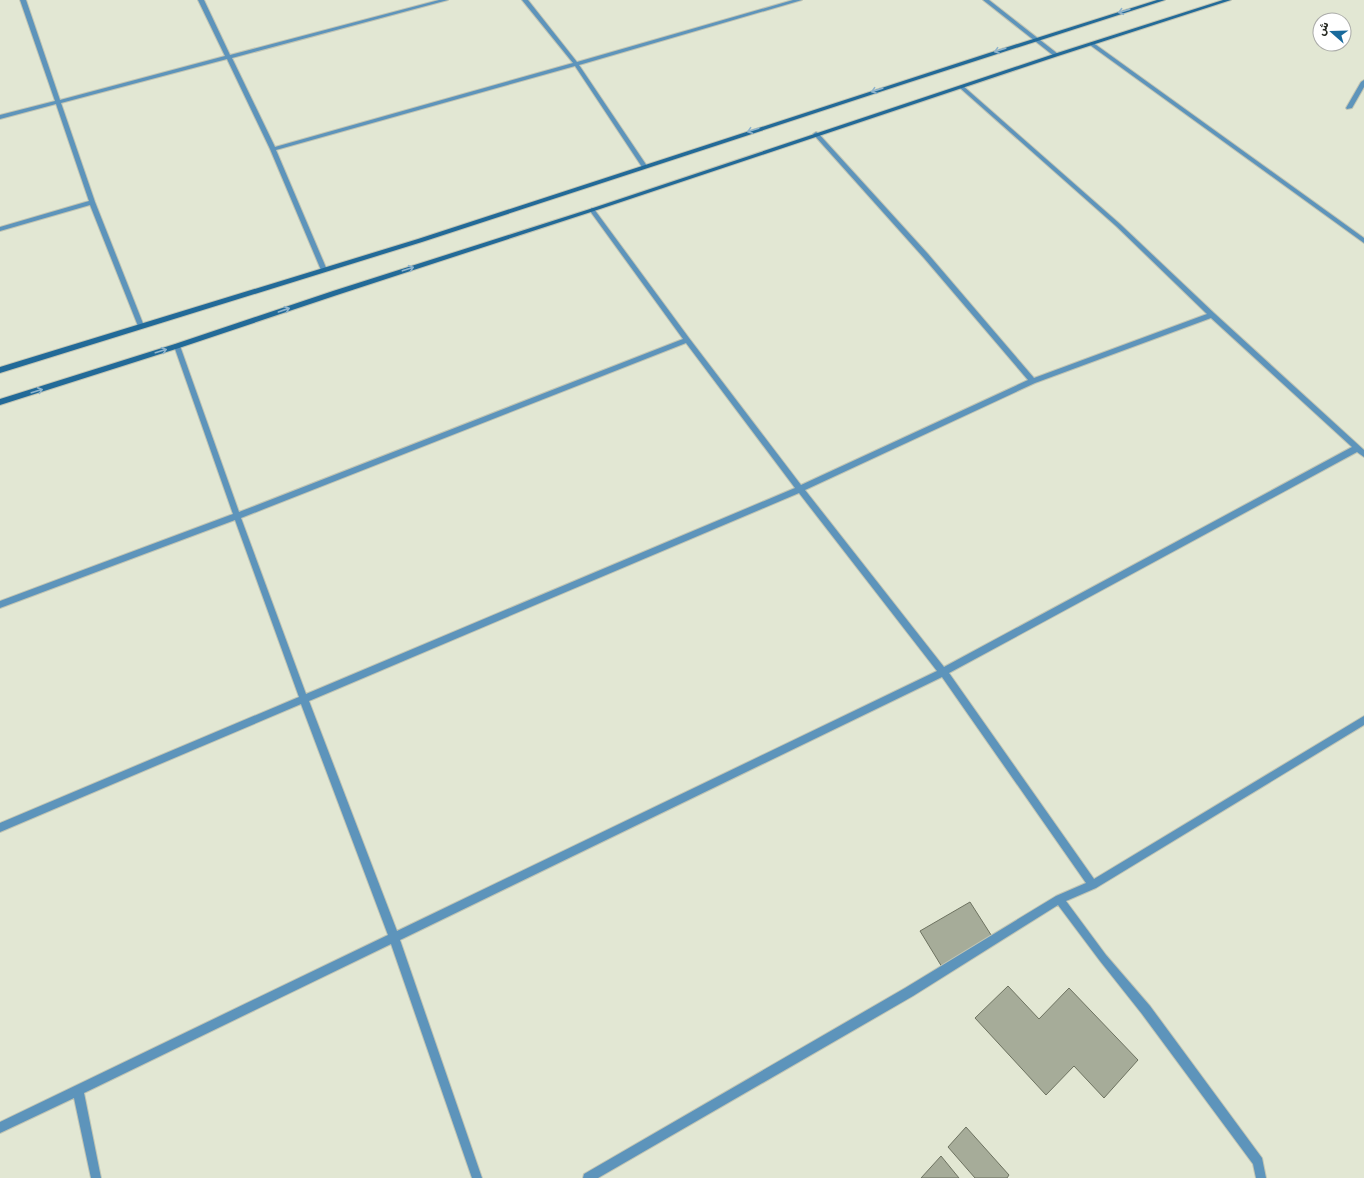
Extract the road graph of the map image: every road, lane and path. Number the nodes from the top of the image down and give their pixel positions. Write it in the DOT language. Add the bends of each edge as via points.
graph roads {
  1 [pos="23,0"];
  2 [pos="201,0"];
  3 [pos="445,0"];
  4 [pos="525,0"];
  5 [pos="799,0"];
  6 [pos="986,0"];
  7 [pos="1162,0"];
  8 [pos="1228,0"];
  9 [pos="1036,38"];
  10 [pos="1092,44"];
  11 [pos="1056,55"];
  12 [pos="228,56"];
  13 [pos="576,64"];
  14 [pos="1364,82"];
  15 [pos="962,87"];
  16 [pos="57,102"];
  17 [pos="1349,108"];
  18 [pos="0,117"];
  19 [pos="816,134"];
  20 [pos="273,149"];
  21 [pos="644,166"];
  22 [pos="92,202"];
  23 [pos="592,210"];
  24 [pos="0,229"];
  25 [pos="1364,241"];
  26 [pos="324,270"];
  27 [pos="1212,315"];
  28 [pos="140,326"];
  29 [pos="687,340"];
  30 [pos="177,346"];
  31 [pos="0,370"];
  32 [pos="1034,381"];
  33 [pos="0,402"];
  34 [pos="1361,451"];
  35 [pos="800,489"];
  36 [pos="237,516"];
  37 [pos="0,605"];
  38 [pos="943,672"];
  39 [pos="304,700"];
  40 [pos="1364,720"];
  41 [pos="0,828"];
  42 [pos="1093,885"];
  43 [pos="1059,899"];
  44 [pos="394,937"];
  45 [pos="78,1090"];
  46 [pos="0,1128"];
  47 [pos="96,1178"];
  48 [pos="477,1178"];
  49 [pos="588,1178"];
  50 [pos="1261,1178"];
  1 -- 16 [label="street"];
  2 -- 12 [label="street"];
  3 -- 12 [label="street"];
  4 -- 13 [label="street"];
  5 -- 13 [label="street"];
  6 -- 9 [label="street"];
  7 -- 9 [label="main road, one-way"];
  8 -- 10 [label="main road"];
  9 -- 11 [label="street"];
  9 -- 21 [label="main road, one-way"];
  10 -- 11 [label="main road"];
  10 -- 25 [label="street"];
  11 -- 15 [label="main road"];
  12 -- 16 [label="street"];
  12 -- 20 [label="street"];
  13 -- 20 [label="street"];
  13 -- 21 [label="street"];
  14 -- 17 [label="street"];
  15 -- 19 [label="main road"];
  15 -- 27 [label="street" via="1118,225"];
  16 -- 18 [label="street"];
  16 -- 22 [label="street"];
  19 -- 23 [label="main road"];
  19 -- 32 [label="street"];
  20 -- 26 [label="street"];
  21 -- 26 [label="main road"];
  22 -- 24 [label="street"];
  22 -- 28 [label="street"];
  23 -- 29 [label="street"];
  30 -- 23 [label="main road, one-way"];
  26 -- 28 [label="main road"];
  27 -- 32 [label="street"];
  27 -- 34 [label="street"];
  28 -- 31 [label="main road"];
  29 -- 35 [label="street"];
  29 -- 36 [label="street"];
  33 -- 30 [label="main road, one-way"];
  30 -- 36 [label="street"];
  32 -- 35 [label="street"];
  34 -- 38 [label="street"];
  35 -- 38 [label="street"];
  35 -- 39 [label="street"];
  36 -- 37 [label="street"];
  36 -- 39 [label="street"];
  38 -- 42 [label="street"];
  38 -- 44 [label="street"];
  39 -- 41 [label="street"];
  39 -- 44 [label="street"];
  40 -- 42 [label="street"];
  42 -- 43 [label="street"];
  43 -- 49 [label="street" via="909,992"];
  43 -- 50 [label="street" via="1146,1010 1258,1162"];
  44 -- 45 [label="street"];
  44 -- 48 [label="street"];
  45 -- 46 [label="street"];
  45 -- 47 [label="street"];
}
